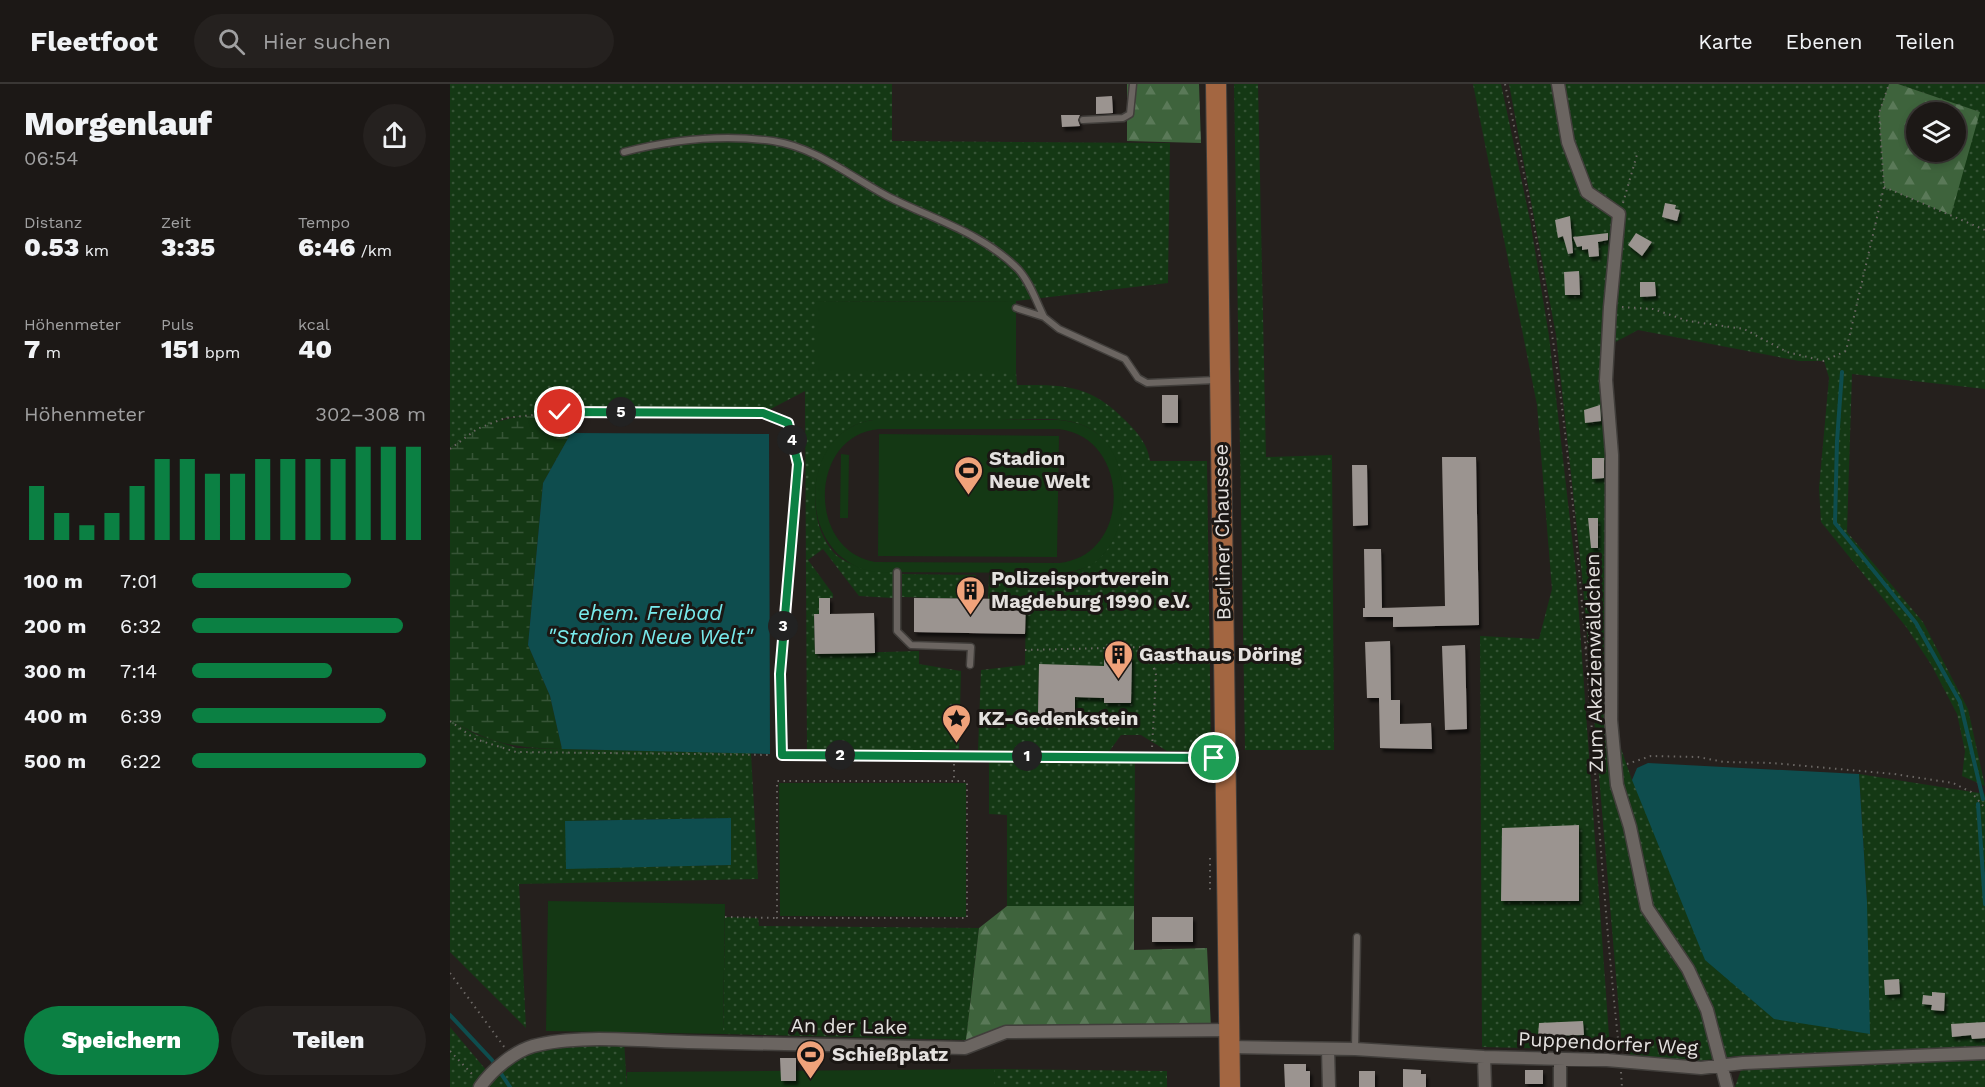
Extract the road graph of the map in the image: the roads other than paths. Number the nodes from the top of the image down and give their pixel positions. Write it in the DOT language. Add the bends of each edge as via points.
graph roads {
  1 [pos="1132,84"];
  2 [pos="1216,84"];
  3 [pos="1558,84"];
  4 [pos="1083,120"];
  5 [pos="624,153"];
  6 [pos="1016,308"];
  7 [pos="1044,317"];
  8 [pos="1220,380"];
  9 [pos="897,572"];
  10 [pos="970,664"];
  11 [pos="782,755"];
  12 [pos="1225,758"];
  13 [pos="1357,937"];
  14 [pos="1229,1039"];
  15 [pos="1328,1049"];
  16 [pos="1355,1049"];
  17 [pos="1985,1053"];
  18 [pos="1484,1057"];
  19 [pos="1560,1060"];
  20 [pos="1722,1067"];
  21 [pos="484,1082"];
  22 [pos="1230,1087"];
  23 [pos="1329,1087"];
  24 [pos="1485,1087"];
  25 [pos="1560,1087"];
  26 [pos="1727,1087"];
  1 -- 4 [label="lane" via="1130,114 1123,118"];
  2 -- 8 [label="main road, Berliner Chaussee"];
  3 -- 20 [label="street, Zum Akazienwäldchen" via="1568,142 1587,192 1619,214 1606,380 1612,456 1611,720 1617,785 1647,908 1688,969 1707,1010"];
  5 -- 7 [label="lane" via="690,138 774,141 798,148 988,246 1019,270"];
  6 -- 7 [label="lane"];
  7 -- 8 [label="lane" via="1059,329 1125,359 1138,378 1147,383"];
  8 -- 12 [label="main road, Berliner Chaussee"];
  9 -- 10 [label="lane" via="897,631 911,645 971,648"];
  11 -- 12 [label="lane"];
  12 -- 14 [label="main road, Berliner Chaussee"];
  13 -- 16 [label="lane"];
  14 -- 15 [label="street, Puppendorfer Weg"];
  14 -- 21 [label="street, An der Lake" via="1010,1031 965,1048 564,1042 532,1046 512,1057"];
  14 -- 22 [label="main road, Berliner Chaussee"];
  15 -- 16 [label="street, Puppendorfer Weg"];
  15 -- 23 [label="street"];
  16 -- 18 [label="street, Puppendorfer Weg"];
  17 -- 20 [label="street, Puppendorfer Weg"];
  18 -- 19 [label="street, Puppendorfer Weg"];
  18 -- 24 [label="street"];
  19 -- 20 [label="street, Puppendorfer Weg"];
  19 -- 25 [label="street"];
  20 -- 26 [label="street, Zum Akazienwäldchen"];
}
